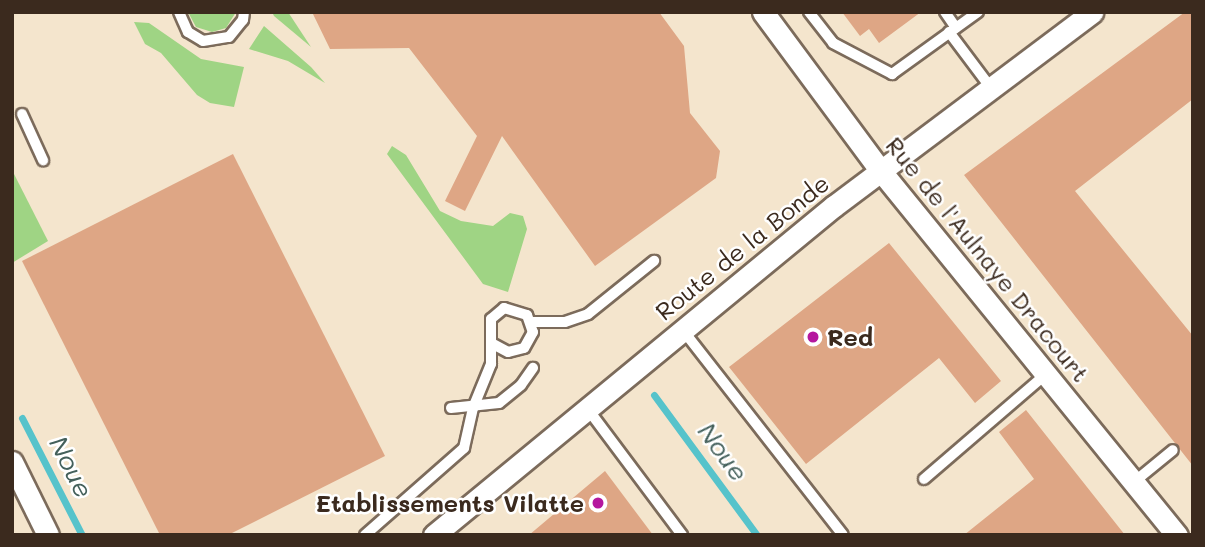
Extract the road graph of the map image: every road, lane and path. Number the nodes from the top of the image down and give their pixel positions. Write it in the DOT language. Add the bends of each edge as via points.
graph roads {
  1 [pos="179,12"];
  2 [pos="244,12"];
  3 [pos="763,12"];
  4 [pos="809,12"];
  5 [pos="944,12"];
  6 [pos="978,12"];
  7 [pos="1092,12"];
  8 [pos="953,30"];
  9 [pos="991,88"];
  10 [pos="22,114"];
  11 [pos="43,160"];
  12 [pos="880,170"];
  13 [pos="654,261"];
  14 [pos="532,322"];
  15 [pos="682,329"];
  16 [pos="493,344"];
  17 [pos="533,369"];
  18 [pos="1046,374"];
  19 [pos="451,408"];
  20 [pos="473,408"];
  21 [pos="587,408"];
  22 [pos="1173,450"];
  23 [pos="12,462"];
  24 [pos="924,479"];
  25 [pos="1134,482"];
  26 [pos="48,535"];
  27 [pos="365,535"];
  28 [pos="434,535"];
  29 [pos="682,535"];
  30 [pos="843,535"];
  31 [pos="1177,535"];
  1 -- 2 [label="lane" via="188,32 203,41 229,37"];
  3 -- 12 [label="street, Rue de l'Aulnaye Dracourt"];
  4 -- 8 [label="lane" via="833,43 892,74"];
  5 -- 8 [label="lane"];
  6 -- 8 [label="lane"];
  7 -- 9 [label="street, Route de la Bonde"];
  8 -- 9 [label="lane"];
  9 -- 12 [label="street, Route de la Bonde"];
  10 -- 11 [label="lane"];
  12 -- 15 [label="street, Route de la Bonde"];
  12 -- 18 [label="street, Rue de l'Aulnaye Dracourt"];
  13 -- 14 [label="lane" via="588,314 565,322"];
  14 -- 16 [label="lane" via="533,332 524,348 508,352"];
  14 -- 16 [label="lane" via="513,307 497,312 488,327"];
  15 -- 21 [label="street, Route de la Bonde"];
  15 -- 30 [label="lane"];
  16 -- 20 [label="lane" via="491,364"];
  17 -- 20 [label="lane" via="499,403"];
  18 -- 24 [label="lane"];
  18 -- 25 [label="street, Rue de l'Aulnaye Dracourt"];
  19 -- 20 [label="lane"];
  20 -- 27 [label="lane" via="464,448"];
  21 -- 28 [label="street, Route de la Bonde"];
  21 -- 29 [label="lane"];
  22 -- 25 [label="lane"];
  23 -- 26 [label="street"];
  25 -- 31 [label="street, Rue de l'Aulnaye Dracourt"];
}
